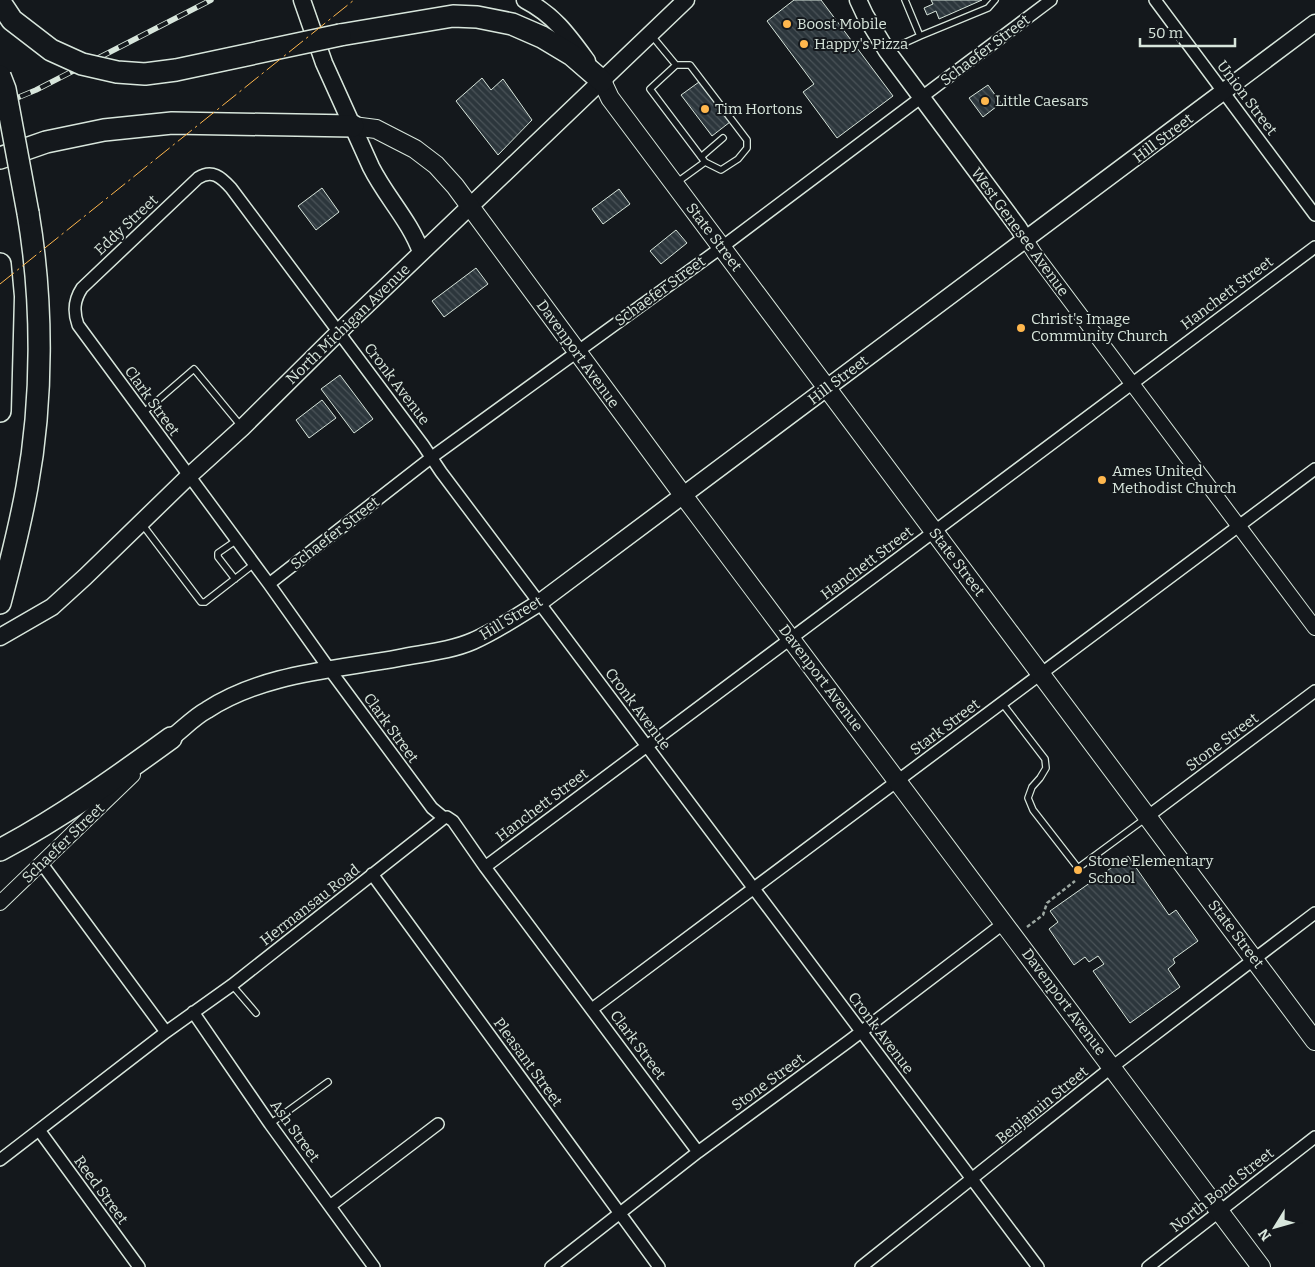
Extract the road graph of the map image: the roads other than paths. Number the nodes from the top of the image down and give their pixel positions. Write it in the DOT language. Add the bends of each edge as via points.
graph roads {
  1 [pos="302,0"];
  2 [pos="524,0"];
  3 [pos="686,0"];
  4 [pos="858,0"];
  5 [pos="905,0"];
  6 [pos="995,0"];
  7 [pos="1051,0"];
  8 [pos="1155,0"];
  9 [pos="0,2"];
  10 [pos="1315,23"];
  11 [pos="650,34"];
  12 [pos="920,36"];
  13 [pos="887,51"];
  14 [pos="676,65"];
  15 [pos="0,76"];
  16 [pos="602,81"];
  17 [pos="1224,92"];
  18 [pos="921,98"];
  19 [pos="353,126"];
  20 [pos="723,138"];
  21 [pos="701,157"];
  22 [pos="0,158"];
  23 [pos="705,162"];
  24 [pos="211,174"];
  25 [pos="674,184"];
  26 [pos="470,206"];
  27 [pos="1315,215"];
  28 [pos="1026,240"];
  29 [pos="722,247"];
  30 [pos="1315,247"];
  31 [pos="422,252"];
  32 [pos="0,264"];
  33 [pos="1,303"];
  34 [pos="74,308"];
  35 [pos="339,331"];
  36 [pos="577,352"];
  37 [pos="1132,383"];
  38 [pos="828,389"];
  39 [pos="0,412"];
  40 [pos="143,413"];
  41 [pos="242,428"];
  42 [pos="432,457"];
  43 [pos="1315,469"];
  44 [pos="189,476"];
  45 [pos="683,495"];
  46 [pos="141,523"];
  47 [pos="1239,526"];
  48 [pos="934,531"];
  49 [pos="237,540"];
  50 [pos="254,564"];
  51 [pos="235,579"];
  52 [pos="269,584"];
  53 [pos="0,603"];
  54 [pos="539,603"];
  55 [pos="1315,628"];
  56 [pos="0,637"];
  57 [pos="791,638"];
  58 [pos="330,670"];
  59 [pos="1040,674"];
  60 [pos="1315,691"];
  61 [pos="1002,702"];
  62 [pos="171,738"];
  63 [pos="647,746"];
  64 [pos="897,782"];
  65 [pos="1147,816"];
  66 [pos="444,818"];
  67 [pos="0,850"];
  68 [pos="42,864"];
  69 [pos="485,867"];
  70 [pos="372,874"];
  71 [pos="754,889"];
  72 [pos="0,903"];
  73 [pos="1315,913"];
  74 [pos="1004,923"];
  75 [pos="1254,958"];
  76 [pos="232,985"];
  77 [pos="592,1009"];
  78 [pos="193,1012"];
  79 [pos="256,1013"];
  80 [pos="861,1031"];
  81 [pos="166,1032"];
  82 [pos="1315,1041"];
  83 [pos="1112,1067"];
  84 [pos="328,1082"];
  85 [pos="270,1124"];
  86 [pos="438,1124"];
  87 [pos="39,1130"];
  88 [pos="1315,1137"];
  89 [pos="698,1152"];
  90 [pos="0,1160"];
  91 [pos="973,1180"];
  92 [pos="330,1206"];
  93 [pos="1219,1210"];
  94 [pos="620,1214"];
  95 [pos="139,1267"];
  96 [pos="374,1267"];
  97 [pos="551,1267"];
  98 [pos="659,1267"];
  99 [pos="861,1267"];
  100 [pos="1038,1267"];
  101 [pos="1148,1267"];
  102 [pos="1261,1267"];
  1 -- 19 [label="main road" via="324,63"];
  2 -- 16 [label="main road" via="540,8 563,28"];
  3 -- 11 [label="main road, North Michigan Avenue"];
  4 -- 13 [label="main road, West Genesee Avenue"];
  5 -- 12 [label="lane"];
  6 -- 12 [label="lane" via="988,8"];
  7 -- 18 [label="street, Schaefer Street"];
  8 -- 17 [label="street, Union Street"];
  9 -- 16 [label="highway, bridge" via="12,20 51,50 82,64 117,72 145,74 176,70 340,35 453,16 512,24 542,37 572,55"];
  10 -- 17 [label="main road, Hill Street"];
  11 -- 14 [label="lane"];
  11 -- 16 [label="main road, North Michigan Avenue"];
  12 -- 13 [label="lane"];
  13 -- 18 [label="main road, West Genesee Avenue"];
  14 -- 21 [label="lane" via="650,89"];
  14 -- 23 [label="lane" via="690,65 747,140 747,148 738,159 721,170"];
  15 -- 53 [label="highway, bridge" via="28,214 37,293 38,396 27,487"];
  16 -- 25 [label="main road, State Street" via="610,98"];
  16 -- 26 [label="main road, North Michigan Avenue"];
  17 -- 27 [label="street, Union Street"];
  17 -- 28 [label="main road, Hill Street"];
  18 -- 28 [label="main road, West Genesee Avenue"];
  18 -- 29 [label="street, Schaefer Street"];
  19 -- 22 [label="highway" via="172,123 104,130 46,142"];
  19 -- 26 [label="main road, Davenport Avenue" via="376,129 415,149 436,165"];
  19 -- 31 [label="main road" via="379,184 408,224"];
  20 -- 21 [label="lane"];
  21 -- 23 [label="lane"];
  23 -- 25 [label="lane"];
  24 -- 34 [label="street, Eddy Street" via="198,178 82,288"];
  24 -- 35 [label="street, Cronk Avenue" via="221,177 231,188"];
  25 -- 29 [label="main road, State Street"];
  26 -- 31 [label="main road, North Michigan Avenue"];
  26 -- 36 [label="main road, Davenport Avenue"];
  28 -- 37 [label="street, West Genesee Avenue"];
  28 -- 38 [label="main road, Hill Street"];
  29 -- 36 [label="street, Schaefer Street"];
  29 -- 38 [label="main road, State Street"];
  30 -- 37 [label="street, Hanchett Street"];
  31 -- 35 [label="main road, North Michigan Avenue"];
  32 -- 33 [label="highway"];
  33 -- 39 [label="highway"];
  34 -- 40 [label="street, Clark Street" via="78,325"];
  35 -- 41 [label="main road, North Michigan Avenue"];
  35 -- 42 [label="street, Cronk Avenue"];
  36 -- 42 [label="street, Schaefer Street"];
  36 -- 45 [label="main road, Davenport Avenue"];
  37 -- 47 [label="street, West Genesee Avenue"];
  37 -- 48 [label="street, Hanchett Street"];
  38 -- 45 [label="main road, Hill Street"];
  38 -- 48 [label="main road, State Street"];
  40 -- 41 [label="lane" via="194,369"];
  40 -- 44 [label="street, Clark Street"];
  41 -- 44 [label="main road, North Michigan Avenue"];
  42 -- 52 [label="street, Schaefer Street"];
  42 -- 54 [label="street, Cronk Avenue"];
  43 -- 47 [label="street, Stark Street"];
  44 -- 46 [label="main road, North Michigan Avenue"];
  44 -- 49 [label="street, Clark Street"];
  45 -- 54 [label="main road, Hill Street"];
  45 -- 57 [label="main road, Davenport Avenue"];
  46 -- 51 [label="lane" via="201,602"];
  46 -- 56 [label="main road, North Michigan Avenue" via="52,607"];
  47 -- 55 [label="street, West Genesee Avenue"];
  47 -- 59 [label="street, Stark Street"];
  48 -- 57 [label="street, Hanchett Street"];
  48 -- 59 [label="main road, State Street"];
  49 -- 50 [label="street, Clark Street"];
  49 -- 51 [label="lane" via="218,553"];
  50 -- 51 [label="lane"];
  50 -- 52 [label="street, Clark Street"];
  52 -- 58 [label="street, Clark Street"];
  54 -- 58 [label="main road, Hill Street" via="472,641"];
  54 -- 63 [label="street, Cronk Avenue"];
  57 -- 63 [label="street, Hanchett Street"];
  57 -- 64 [label="main road, Davenport Avenue"];
  58 -- 62 [label="main road, Schaefer Street" via="286,678 236,694 206,710"];
  58 -- 66 [label="street, Clark Street" via="432,808"];
  59 -- 61 [label="street, Stark Street"];
  59 -- 65 [label="main road, State Street"];
  60 -- 65 [label="street, Stone Street"];
  61 -- 64 [label="street, Stark Street"];
  61 -- 65 [label="lane" via="1045,759 1046,768 1028,798 1033,810 1078,868"];
  62 -- 67 [label="highway" via="95,793"];
  62 -- 68 [label="street, Schaefer Street"];
  63 -- 69 [label="street, Hanchett Street"];
  63 -- 71 [label="street, Cronk Avenue"];
  64 -- 71 [label="street, Stark Street"];
  64 -- 74 [label="main road, Davenport Avenue"];
  65 -- 75 [label="main road, State Street"];
  66 -- 69 [label="street, Clark Street" via="453,821"];
  66 -- 70 [label="street, Hermansau Road"];
  68 -- 72 [label="street, Schaefer Street"];
  68 -- 81 [label="street"];
  69 -- 77 [label="street, Clark Street"];
  70 -- 76 [label="street, Hermansau Road"];
  70 -- 94 [label="street, Pleasant Street"];
  71 -- 77 [label="street, Stark Street"];
  71 -- 80 [label="street, Cronk Avenue"];
  73 -- 75 [label="street, Benjamin Street"];
  74 -- 80 [label="street, Stone Street"];
  74 -- 83 [label="main road, Davenport Avenue"];
  75 -- 82 [label="main road, State Street"];
  75 -- 83 [label="street, Benjamin Street"];
  76 -- 78 [label="street, Hermansau Road"];
  76 -- 79 [label="lane"];
  77 -- 89 [label="street, Clark Street"];
  78 -- 81 [label="street, Hermansau Road"];
  78 -- 85 [label="street, Ash Street"];
  80 -- 89 [label="street, Stone Street"];
  80 -- 91 [label="street, Cronk Avenue"];
  81 -- 87 [label="street"];
  83 -- 91 [label="street, Benjamin Street"];
  83 -- 93 [label="main road, Davenport Avenue"];
  84 -- 85 [label="lane"];
  85 -- 92 [label="street, Ash Street"];
  86 -- 92 [label="street"];
  87 -- 90 [label="street"];
  87 -- 95 [label="street, Reed Street"];
  88 -- 93 [label="street, North Bond Street"];
  89 -- 94 [label="street, Stone Street"];
  91 -- 99 [label="street, Benjamin Street"];
  91 -- 100 [label="street, Cronk Avenue"];
  92 -- 96 [label="street, Ash Street"];
  93 -- 101 [label="street, North Bond Street"];
  93 -- 102 [label="main road, Davenport Avenue"];
  94 -- 97 [label="street, Stone Street"];
  94 -- 98 [label="street, Pleasant Street"];
}
